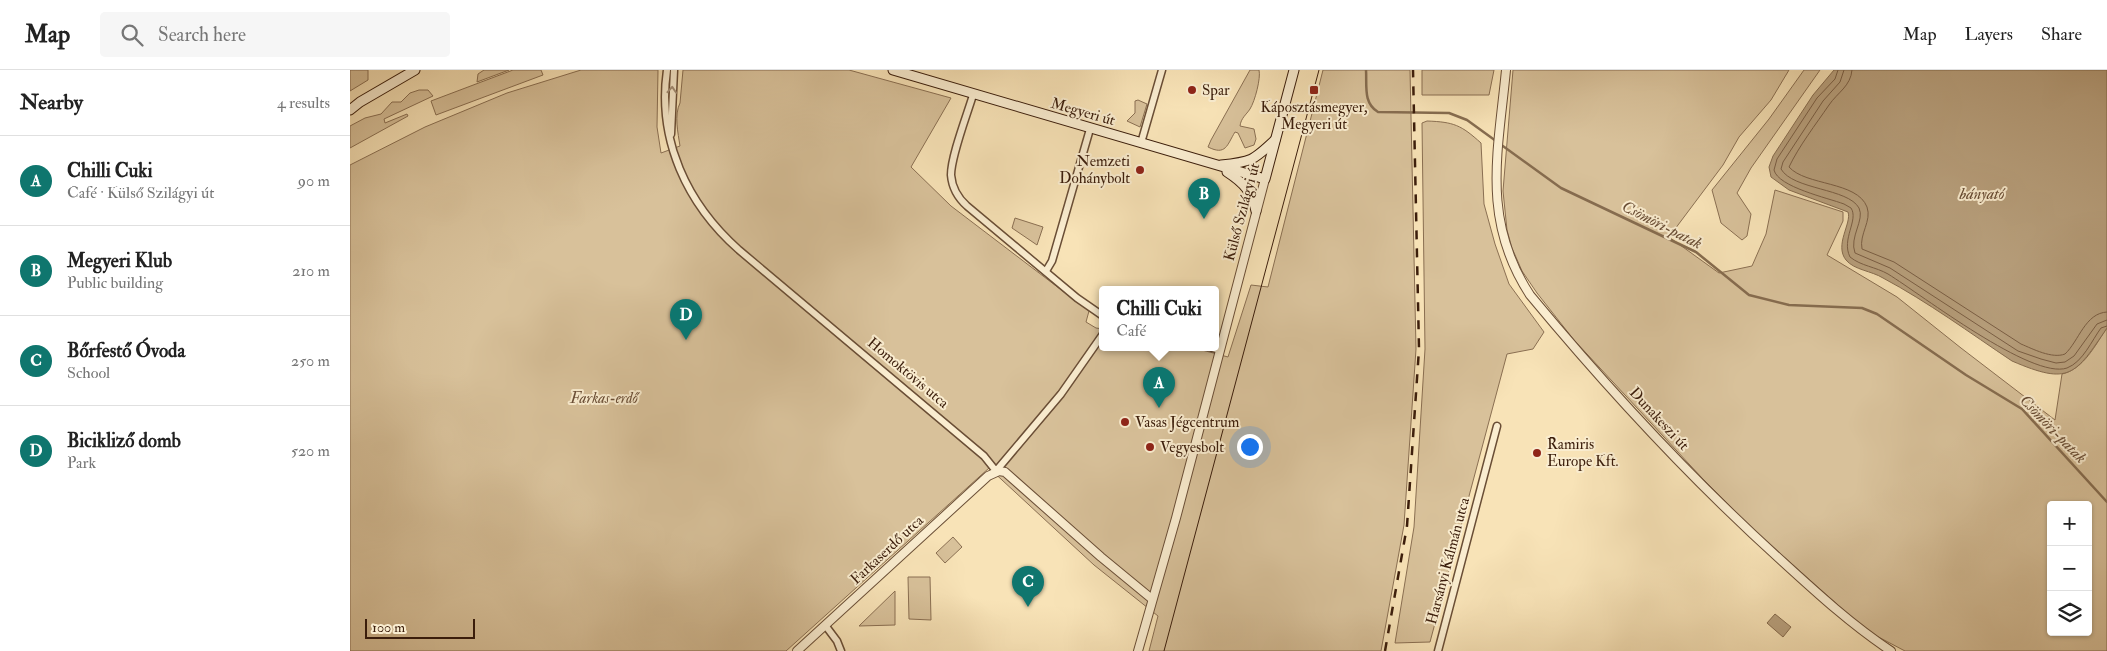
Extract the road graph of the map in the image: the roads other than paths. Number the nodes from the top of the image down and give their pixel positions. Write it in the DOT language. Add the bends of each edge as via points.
graph roads {
  1 [pos="415,70"];
  2 [pos="667,70"];
  3 [pos="674,70"];
  4 [pos="893,70"];
  5 [pos="1162,70"];
  6 [pos="1294,70"];
  7 [pos="1506,70"];
  8 [pos="973,94"];
  9 [pos="360,102"];
  10 [pos="350,105"];
  11 [pos="350,110"];
  12 [pos="1090,128"];
  13 [pos="1275,140"];
  14 [pos="1142,143"];
  15 [pos="671,146"];
  16 [pos="1216,165"];
  17 [pos="1265,179"];
  18 [pos="1256,211"];
  19 [pos="1046,271"];
  20 [pos="1099,313"];
  21 [pos="1099,340"];
  22 [pos="1220,350"];
  23 [pos="1497,426"];
  24 [pos="996,471"];
  25 [pos="1152,599"];
  26 [pos="825,625"];
  27 [pos="797,651"];
  28 [pos="841,651"];
  29 [pos="1138,651"];
  30 [pos="1438,651"];
  31 [pos="1891,651"];
  1 -- 9 [label="main road"];
  2 -- 15 [label="street, Homoktövis utca" via="665,110"];
  15 -- 3 [label="street, Homoktövis utca, one-way"];
  4 -- 8 [label="main road, Megyeri út"];
  5 -- 14 [label="street"];
  6 -- 13 [label="main road, Külső Szilágyi út"];
  7 -- 31 [label="street, Dunakeszi út" via="1497,189 1500,229 1506,250 1530,295 1697,481 1840,614"];
  8 -- 12 [label="main road, Megyeri út"];
  8 -- 19 [label="street" via="953,161 951,173 955,191 967,206"];
  9 -- 10 [label="main road"];
  9 -- 11 [label="main road"];
  12 -- 14 [label="main road, Megyeri út"];
  12 -- 19 [label="street" via="1052,261"];
  13 -- 16 [label="main road" via="1253,160"];
  13 -- 17 [label="main road, Külső Szilágyi út"];
  14 -- 16 [label="main road, Megyeri út"];
  15 -- 24 [label="street, Homoktövis utca" via="694,198 726,238 984,456"];
  16 -- 17 [label="main road, Megyeri út"];
  16 -- 18 [label="main road" via="1245,185 1251,192"];
  17 -- 18 [label="street, Külső Szilágyi út"];
  18 -- 22 [label="street, Külső Szilágyi út"];
  19 -- 20 [label="street"];
  21 -- 24 [label="street" via="1061,394"];
  22 -- 25 [label="street, Külső Szilágyi út"];
  23 -- 30 [label="street, Harsányi Kálmán utca"];
  24 -- 25 [label="street, Homoktövis utca" via="1005,472"];
  24 -- 26 [label="street, Farkaserdő utca"];
  25 -- 29 [label="street, Külső Szilágyi út"];
  26 -- 27 [label="street, Farkaserdő utca"];
  26 -- 28 [label="street"];
}
